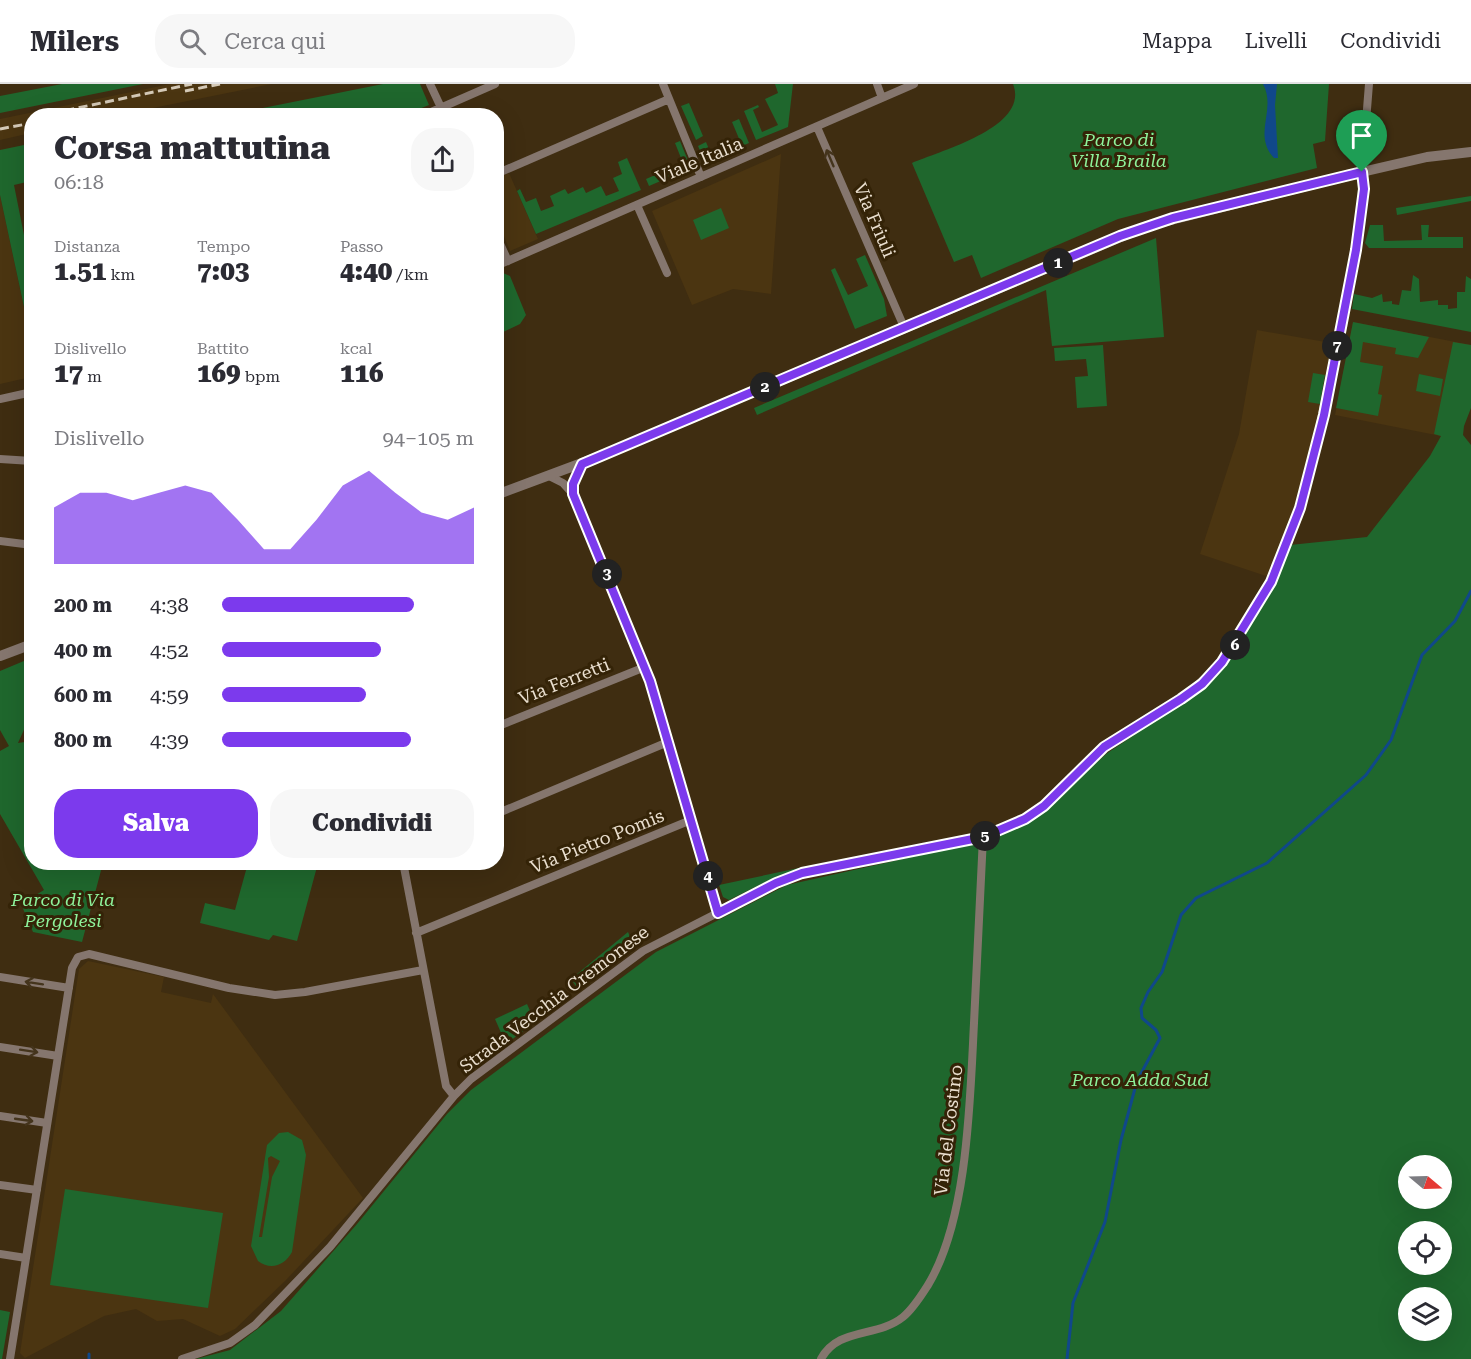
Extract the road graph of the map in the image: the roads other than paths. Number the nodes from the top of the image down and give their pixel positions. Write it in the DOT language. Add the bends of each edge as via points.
graph roads {
  1 [pos="430,84"];
  2 [pos="495,84"];
  3 [pos="663,84"];
  4 [pos="877,84"];
  5 [pos="914,84"];
  6 [pos="1369,84"];
  7 [pos="882,98"];
  8 [pos="669,99"];
  9 [pos="441,108"];
  10 [pos="450,108"];
  11 [pos="817,126"];
  12 [pos="1471,152"];
  13 [pos="504,171"];
  14 [pos="1362,172"];
  15 [pos="701,177"];
  16 [pos="637,205"];
  17 [pos="504,252"];
  18 [pos="508,261"];
  19 [pos="504,263"];
  20 [pos="667,273"];
  21 [pos="904,327"];
  22 [pos="24,394"];
  23 [pos="0,399"];
  24 [pos="0,459"];
  25 [pos="24,460"];
  26 [pos="582,464"];
  27 [pos="549,476"];
  28 [pos="504,492"];
  29 [pos="573,494"];
  30 [pos="0,541"];
  31 [pos="24,543"];
  32 [pos="24,647"];
  33 [pos="0,656"];
  34 [pos="645,667"];
  35 [pos="504,724"];
  36 [pos="669,742"];
  37 [pos="504,811"];
  38 [pos="691,820"];
  39 [pos="983,837"];
  40 [pos="404,870"];
  41 [pos="718,913"];
  42 [pos="416,933"];
  43 [pos="423,970"];
  44 [pos="0,977"];
  45 [pos="69,988"];
  46 [pos="0,1047"];
  47 [pos="58,1056"];
  48 [pos="454,1096"];
  49 [pos="0,1116"];
  50 [pos="48,1123"];
  51 [pos="0,1185"];
  52 [pos="37,1190"];
  53 [pos="0,1254"];
  54 [pos="26,1258"];
  55 [pos="10,1359"];
  56 [pos="183,1359"];
  57 [pos="821,1359"];
  1 -- 9 [label="street"];
  2 -- 10 [label="street"];
  3 -- 8 [label="street"];
  4 -- 7 [label="street"];
  5 -- 7 [label="street, Viale Italia"];
  6 -- 14 [label="street, Strada Vecchia Cremonese"];
  7 -- 11 [label="street, Viale Italia"];
  8 -- 13 [label="street"];
  8 -- 15 [label="street"];
  11 -- 15 [label="street, Viale Italia"];
  21 -- 11 [label="street, Via Friuli, one-way"];
  12 -- 14 [label="street"];
  14 -- 21 [label="street" via="1148,226"];
  14 -- 39 [label="street, Strada Vecchia Cremonese" via="1364,189 1356,250 1324,415 1300,508 1266,591 1227,657 1202,684 1104,747 1044,806"];
  15 -- 16 [label="street, Viale Italia"];
  16 -- 18 [label="street, Viale Italia"];
  16 -- 20 [label="street"];
  17 -- 18 [label="street"];
  18 -- 19 [label="street, Viale Italia"];
  21 -- 26 [label="street"];
  22 -- 23 [label="street"];
  24 -- 25 [label="street"];
  26 -- 27 [label="street"];
  26 -- 29 [label="street"];
  27 -- 28 [label="street"];
  27 -- 29 [label="street"];
  29 -- 34 [label="street"];
  30 -- 31 [label="street"];
  32 -- 33 [label="street"];
  34 -- 35 [label="street, Via Ferretti"];
  34 -- 36 [label="street"];
  36 -- 37 [label="street"];
  36 -- 38 [label="street"];
  38 -- 41 [label="street"];
  38 -- 42 [label="street, Via Pietro Pomis"];
  39 -- 41 [label="street, Strada Vecchia Cremonese" via="802,873"];
  39 -- 57 [label="street, Via del Costino" via="966,1146 941,1257 921,1296 903,1318 840,1340 827,1348"];
  40 -- 42 [label="street"];
  41 -- 48 [label="street, Strada Vecchia Cremonese" via="643,951 471,1079"];
  42 -- 43 [label="street"];
  43 -- 45 [label="street" via="275,995 229,988 89,954 73,963"];
  43 -- 48 [label="street" via="446,1086"];
  45 -- 44 [label="street, one-way"];
  45 -- 47 [label="street"];
  46 -- 47 [label="street, one-way"];
  47 -- 50 [label="street"];
  48 -- 56 [label="street, Strada Vecchia Cremonese" via="330,1247 255,1325 230,1343"];
  49 -- 50 [label="street, one-way"];
  50 -- 52 [label="street"];
  51 -- 52 [label="street"];
  52 -- 54 [label="street"];
  53 -- 54 [label="street"];
  54 -- 55 [label="street"];
}
